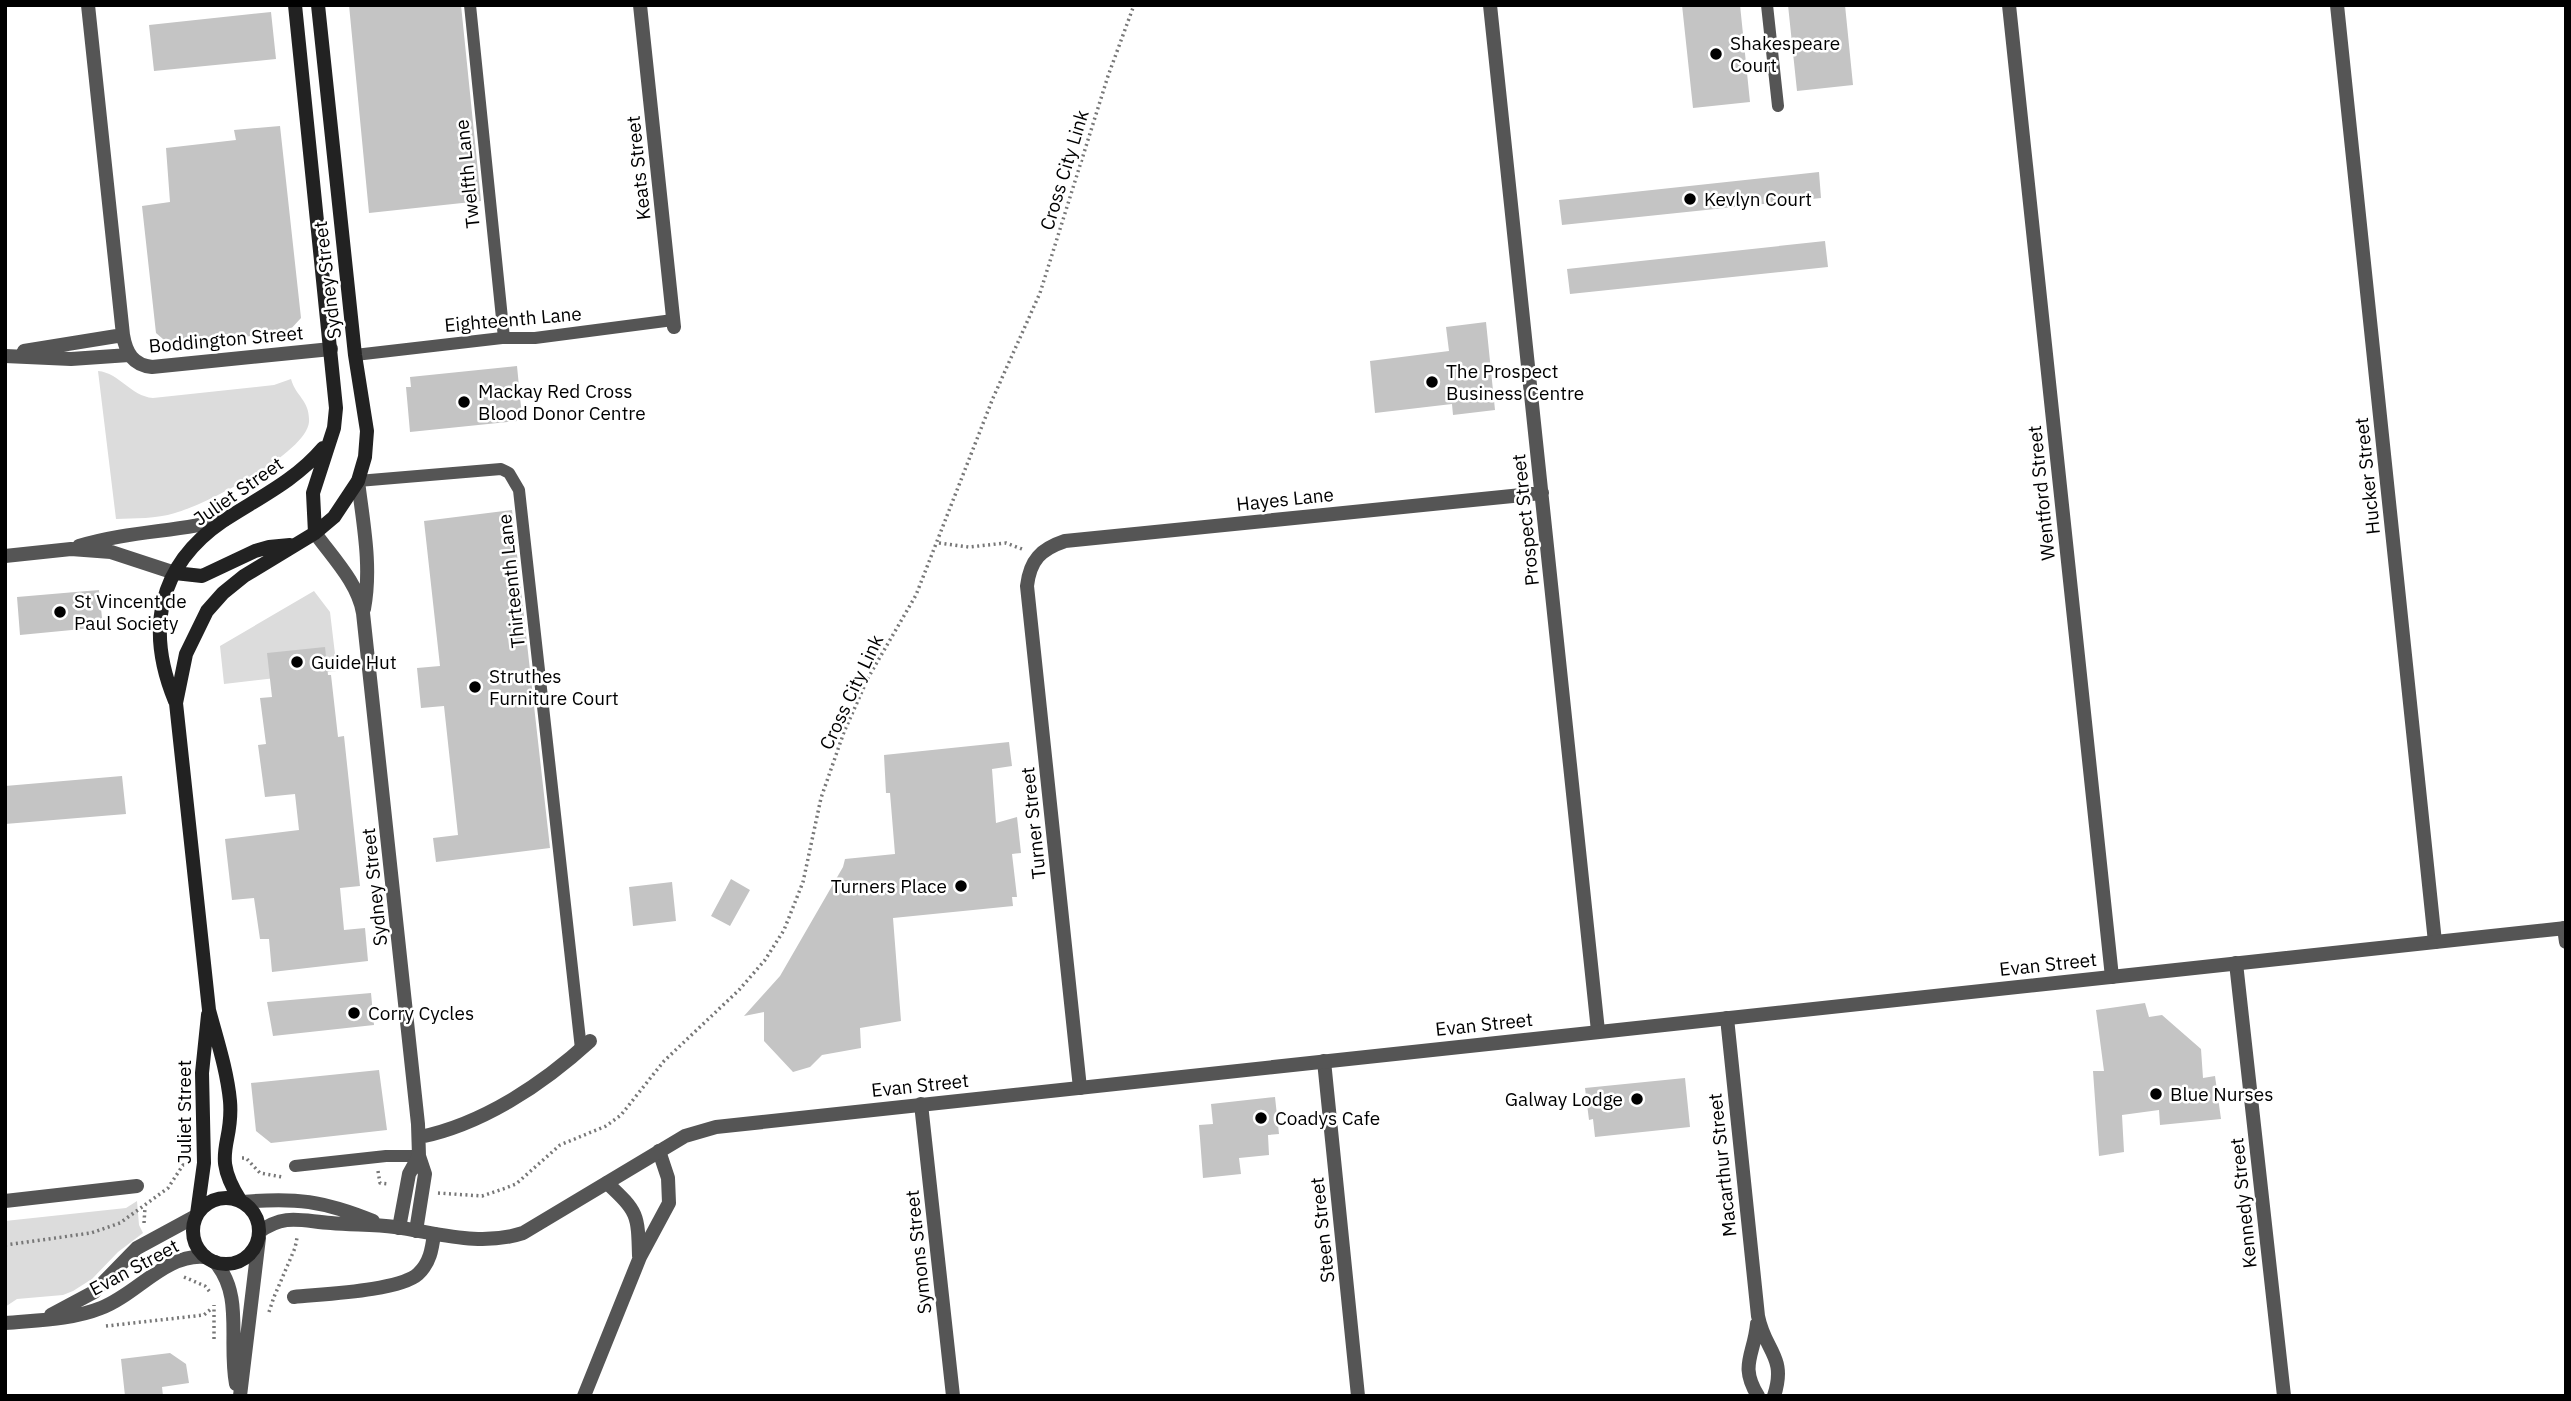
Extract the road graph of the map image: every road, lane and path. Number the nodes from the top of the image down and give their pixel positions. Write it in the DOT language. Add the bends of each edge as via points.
graph roads {
  1 [pos="88,5"];
  2 [pos="295,5"];
  3 [pos="318,5"];
  4 [pos="470,5"];
  5 [pos="640,5"];
  6 [pos="1134,5"];
  7 [pos="1490,5"];
  8 [pos="1767,5"];
  9 [pos="2009,5"];
  10 [pos="2337,5"];
  11 [pos="1778,106"];
  12 [pos="674,324"];
  13 [pos="123,335"];
  14 [pos="505,338"];
  15 [pos="331,349"];
  16 [pos="5,355"];
  17 [pos="129,355"];
  18 [pos="355,355"];
  19 [pos="331,436"];
  20 [pos="359,481"];
  21 [pos="1542,493"];
  22 [pos="225,520"];
  23 [pos="315,533"];
  24 [pos="939,543"];
  25 [pos="295,545"];
  26 [pos="71,549"];
  27 [pos="1037,555"];
  28 [pos="5,556"];
  29 [pos="175,573"];
  30 [pos="363,613"];
  31 [pos="176,703"];
  32 [pos="2565,933"];
  33 [pos="2435,942"];
  34 [pos="2236,964"];
  35 [pos="2112,977"];
  36 [pos="209,1010"];
  37 [pos="1727,1018"];
  38 [pos="1598,1031"];
  39 [pos="585,1045"];
  40 [pos="1324,1061"];
  41 [pos="1080,1088"];
  42 [pos="922,1104"];
  43 [pos="420,1137"];
  44 [pos="659,1151"];
  45 [pos="419,1156"];
  46 [pos="376,1157"];
  47 [pos="232,1160"];
  48 [pos="190,1164"];
  49 [pos="295,1166"];
  50 [pos="607,1183"];
  51 [pos="137,1186"];
  52 [pos="407,1187"];
  53 [pos="423,1190"];
  54 [pos="5,1201"];
  55 [pos="241,1201"];
  56 [pos="149,1202"];
  57 [pos="197,1215"];
  58 [pos="384,1226"];
  59 [pos="146,1228"];
  60 [pos="399,1228"];
  61 [pos="416,1231"];
  62 [pos="434,1234"];
  63 [pos="259,1235"];
  64 [pos="5,1245"];
  65 [pos="640,1258"];
  66 [pos="210,1259"];
  67 [pos="182,1273"];
  68 [pos="294,1297"];
  69 [pos="1757,1308"];
  70 [pos="40,1320"];
  71 [pos="5,1323"];
  72 [pos="98,1327"];
  73 [pos="239,1396"];
  74 [pos="584,1396"];
  75 [pos="953,1396"];
  76 [pos="1358,1396"];
  77 [pos="1758,1396"];
  78 [pos="1774,1396"];
  79 [pos="2284,1396"];
  1 -- 13 [label="street"];
  2 -- 15 [label="main road, Sydney Street"];
  3 -- 18 [label="main road, Sydney Street"];
  4 -- 14 [label="lane, Twelfth Lane"];
  5 -- 12 [label="street, Keats Street"];
  6 -- 24 [label="path, Cross City Link" via="1040,293 993,398"];
  7 -- 21 [label="street, Prospect Street"];
  8 -- 11 [label="lane"];
  9 -- 35 [label="street, Wentford Street"];
  10 -- 33 [label="street, Hucker Street"];
  12 -- 14 [label="lane, Eighteenth Lane"];
  13 -- 16 [label="street, Boddington Street"];
  13 -- 17 [label="street, Boddington Street"];
  14 -- 18 [label="lane, Eighteenth Lane"];
  15 -- 17 [label="street, Boddington Street" via="152,367"];
  15 -- 18 [label="main road"];
  15 -- 19 [label="main road, Sydney Street" via="336,408"];
  16 -- 17 [label="street, Boddington Street" via="71,359"];
  18 -- 20 [label="main road, Sydney Street" via="367,431"];
  19 -- 22 [label="main road, Juliet Street" via="294,476"];
  19 -- 23 [label="main road, Sydney Street" via="313,492"];
  20 -- 23 [label="main road, Sydney Street" via="339,513"];
  20 -- 30 [label="street" via="368,586"];
  20 -- 39 [label="lane, Thirteenth Lane" via="501,468 519,490"];
  21 -- 27 [label="street, Hayes Lane" via="1065,541"];
  21 -- 38 [label="street, Prospect Street"];
  22 -- 26 [label="street" via="116,536"];
  22 -- 29 [label="main road, Juliet Street" via="201,539"];
  23 -- 25 [label="main road, Juliet Street"];
  23 -- 30 [label="street" via="349,579"];
  24 -- 27 [label="path" via="969,547 1006,543"];
  24 -- 53 [label="path, Cross City Link" via="844,732 821,798 803,882 765,961 606,1126 560,1145 516,1184 496,1193 467,1196"];
  25 -- 29 [label="main road" via="262,549 205,576"];
  25 -- 31 [label="main road, Juliet Street" via="244,576 207,611 186,654"];
  26 -- 28 [label="street"];
  26 -- 29 [label="street" via="120,554"];
  27 -- 41 [label="street, Turner Street" via="1027,586"];
  29 -- 31 [label="main road, Juliet Street" via="162,605 158,636"];
  30 -- 43 [label="street, Sydney Street"];
  31 -- 36 [label="main road, Juliet Street"];
  32 -- 33 [label="street, Evan Street"];
  33 -- 34 [label="street, Evan Street"];
  34 -- 35 [label="street, Evan Street"];
  34 -- 79 [label="street, Kennedy Street"];
  35 -- 37 [label="street, Evan Street"];
  36 -- 55 [label="main road, Juliet Street" via="230,1102 224,1168"];
  36 -- 57 [label="main road, Juliet Street" via="203,1055 204,1163"];
  37 -- 38 [label="street, Evan Street"];
  37 -- 69 [label="street, Macarthur Street"];
  38 -- 40 [label="street, Evan Street"];
  39 -- 43 [label="street, Thirteenth Lane" via="490,1110"];
  40 -- 41 [label="street, Evan Street"];
  40 -- 76 [label="street, Steen Street"];
  41 -- 42 [label="street, Evan Street"];
  42 -- 44 [label="street, Evan Street" via="716,1127 685,1136"];
  42 -- 75 [label="street, Symons Street"];
  43 -- 45 [label="street, Sydney Street"];
  44 -- 50 [label="street, Evan Street"];
  44 -- 65 [label="street" via="670,1198"];
  45 -- 46 [label="lane"];
  45 -- 52 [label="street, Sydney Street"];
  45 -- 53 [label="street, Sydney Street" via="425,1174"];
  46 -- 49 [label="lane"];
  46 -- 52 [label="path" via="380,1182"];
  47 -- 49 [label="path" via="246,1158 260,1173 282,1179 283,1165"];
  48 -- 56 [label="path" via="183,1165 172,1185"];
  50 -- 62 [label="street, Evan Street" via="507,1238"];
  50 -- 65 [label="street" via="635,1213"];
  51 -- 54 [label="street"];
  52 -- 60 [label="street, Sydney Street"];
  53 -- 61 [label="street, Sydney Street"];
  55 -- 57 [label="main road" via="214,1200"];
  55 -- 58 [label="street, Evan Street" via="304,1200 344,1209"];
  55 -- 63 [label="main road" via="256,1217"];
  56 -- 59 [label="path" via="144,1214"];
  56 -- 64 [label="path" via="120,1223 101,1230"];
  57 -- 66 [label="main road" via="193,1236"];
  57 -- 70 [label="street, Evan Street" via="137,1248 89,1296"];
  58 -- 60 [label="street, Evan Street"];
  58 -- 63 [label="street, Evan Street" via="291,1219 276,1222"];
  60 -- 61 [label="street, Evan Street"];
  61 -- 62 [label="street, Evan Street"];
  62 -- 68 [label="street" via="426,1264 407,1281"];
  63 -- 66 [label="main road" via="252,1251 242,1259 228,1264"];
  63 -- 73 [label="street"];
  65 -- 74 [label="street"];
  66 -- 70 [label="street, Evan Street" via="191,1257 173,1263 104,1308"];
  66 -- 73 [label="street" via="225,1275 232,1292 232,1362"];
  67 -- 72 [label="path" via="205,1286 214,1298 204,1315"];
  69 -- 77 [label="street, Macarthur Street" via="1747,1370"];
  69 -- 78 [label="street, Macarthur Street" via="1762,1334 1779,1366"];
  70 -- 71 [label="street, Evan Street"];
}
